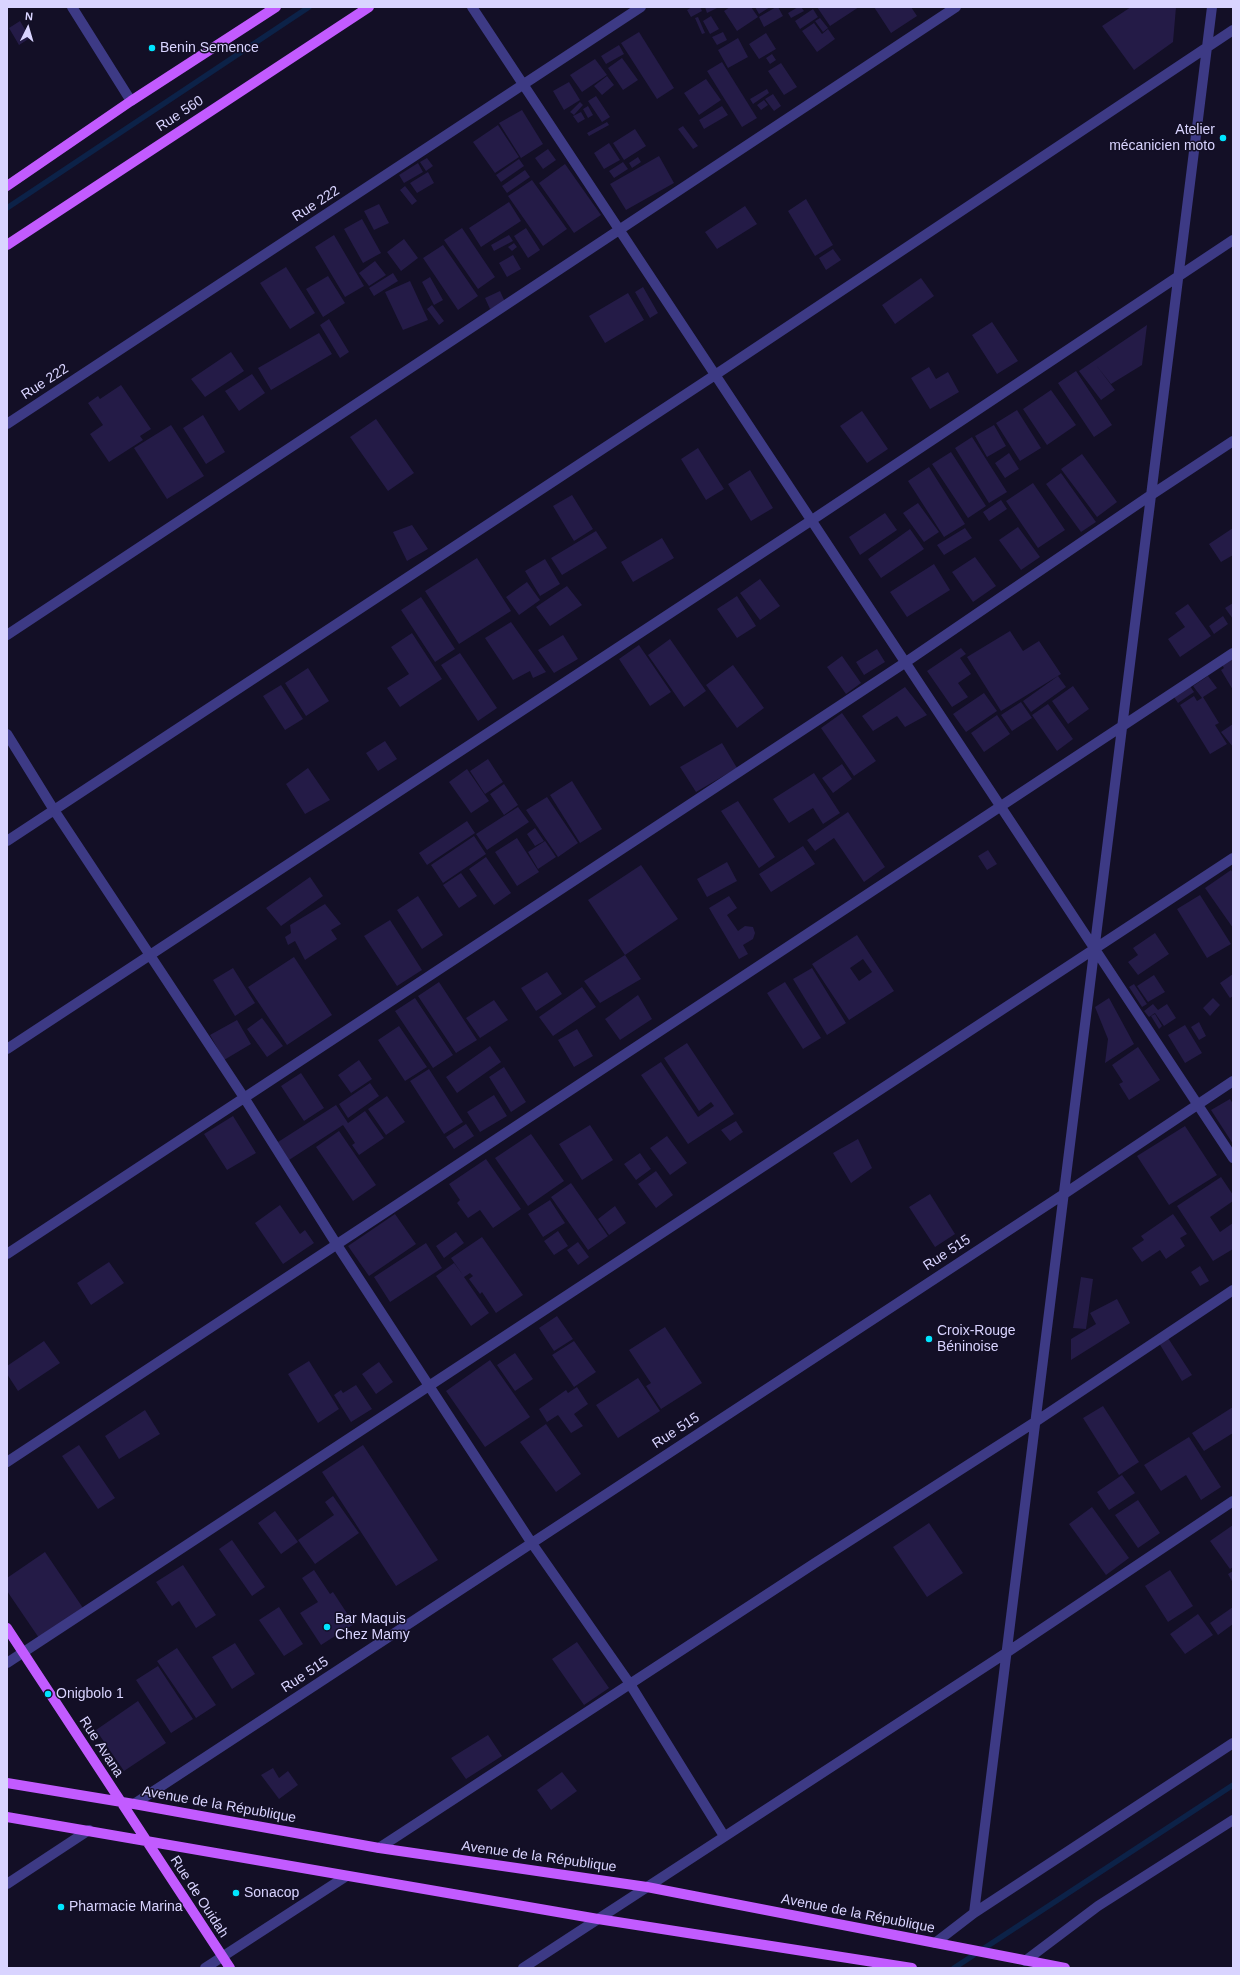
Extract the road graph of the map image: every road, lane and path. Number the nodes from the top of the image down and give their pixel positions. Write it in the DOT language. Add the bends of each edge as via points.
graph roads {
  1 [pos="72,7"];
  2 [pos="276,7"];
  3 [pos="369,7"];
  4 [pos="472,7"];
  5 [pos="641,7"];
  6 [pos="956,7"];
  7 [pos="1212,7"];
  8 [pos="1233,30"];
  9 [pos="1207,46"];
  10 [pos="523,84"];
  11 [pos="131,101"];
  12 [pos="7,186"];
  13 [pos="620,230"];
  14 [pos="1233,240"];
  15 [pos="7,245"];
  16 [pos="1179,275"];
  17 [pos="716,375"];
  18 [pos="7,424"];
  19 [pos="1233,442"];
  20 [pos="1151,495"];
  21 [pos="812,520"];
  22 [pos="7,635"];
  23 [pos="1233,653"];
  24 [pos="906,662"];
  25 [pos="1122,726"];
  26 [pos="7,734"];
  27 [pos="1002,807"];
  28 [pos="54,810"];
  29 [pos="7,840"];
  30 [pos="1233,858"];
  31 [pos="1094,947"];
  32 [pos="151,954"];
  33 [pos="7,1049"];
  34 [pos="1233,1081"];
  35 [pos="245,1099"];
  36 [pos="1198,1104"];
  37 [pos="1233,1158"];
  38 [pos="1064,1194"];
  39 [pos="337,1245"];
  40 [pos="7,1254"];
  41 [pos="1233,1290"];
  42 [pos="429,1385"];
  43 [pos="1035,1422"];
  44 [pos="7,1462"];
  45 [pos="1233,1501"];
  46 [pos="531,1542"];
  47 [pos="7,1628"];
  48 [pos="23,1652"];
  49 [pos="1006,1653"];
  50 [pos="7,1663"];
  51 [pos="630,1684"];
  52 [pos="1233,1743"];
  53 [pos="7,1784"];
  54 [pos="119,1802"];
  55 [pos="134,1804"];
  56 [pos="7,1817"];
  57 [pos="1233,1820"];
  58 [pos="89,1830"];
  59 [pos="724,1836"];
  60 [pos="146,1841"];
  61 [pos="379,1848"];
  62 [pos="345,1877"];
  63 [pos="7,1884"];
  64 [pos="647,1887"];
  65 [pos="974,1913"];
  66 [pos="598,1919"];
  67 [pos="935,1943"];
  68 [pos="222,1957"];
  69 [pos="1025,1961"];
  70 [pos="890,1966"];
  71 [pos="205,1968"];
  72 [pos="230,1968"];
  73 [pos="523,1968"];
  74 [pos="912,1968"];
  75 [pos="1065,1968"];
  1 -- 11 [label="street"];
  2 -- 11 [label="main road"];
  3 -- 15 [label="main road, Rue 560"];
  4 -- 10 [label="street"];
  5 -- 10 [label="street, Rue 222"];
  6 -- 13 [label="street"];
  7 -- 9 [label="street"];
  8 -- 9 [label="street"];
  9 -- 16 [label="street"];
  9 -- 17 [label="street"];
  10 -- 13 [label="street"];
  10 -- 18 [label="street, Rue 222"];
  11 -- 12 [label="main road"];
  13 -- 17 [label="street"];
  13 -- 22 [label="street"];
  14 -- 16 [label="street"];
  16 -- 20 [label="street"];
  16 -- 21 [label="street"];
  17 -- 21 [label="street"];
  17 -- 28 [label="street"];
  19 -- 20 [label="street"];
  20 -- 24 [label="street"];
  20 -- 25 [label="street"];
  21 -- 24 [label="street"];
  21 -- 32 [label="street"];
  23 -- 25 [label="street"];
  24 -- 27 [label="street"];
  24 -- 35 [label="street"];
  25 -- 27 [label="street"];
  25 -- 31 [label="street"];
  26 -- 28 [label="street"];
  27 -- 31 [label="street"];
  27 -- 39 [label="street"];
  28 -- 29 [label="street"];
  28 -- 32 [label="street"];
  30 -- 31 [label="street"];
  31 -- 36 [label="street"];
  31 -- 38 [label="street"];
  31 -- 42 [label="street"];
  32 -- 33 [label="street"];
  32 -- 35 [label="street"];
  34 -- 36 [label="street, Rue 515"];
  35 -- 39 [label="street"];
  35 -- 40 [label="street"];
  36 -- 37 [label="street"];
  36 -- 38 [label="street, Rue 515"];
  38 -- 43 [label="street"];
  38 -- 46 [label="street, Rue 515"];
  39 -- 42 [label="street"];
  39 -- 44 [label="street"];
  41 -- 43 [label="street"];
  42 -- 46 [label="street"];
  42 -- 48 [label="street"];
  43 -- 49 [label="street"];
  43 -- 51 [label="street"];
  45 -- 49 [label="street"];
  46 -- 51 [label="street"];
  46 -- 55 [label="street, Rue 515"];
  47 -- 48 [label="main road, Rue Avana"];
  48 -- 50 [label="street"];
  48 -- 54 [label="main road, Rue Avana"];
  49 -- 59 [label="street"];
  49 -- 65 [label="street"];
  51 -- 59 [label="street"];
  51 -- 61 [label="street"];
  52 -- 65 [label="street"];
  53 -- 54 [label="main road, Avenue de la République"];
  54 -- 55 [label="main road, Avenue de la République"];
  54 -- 60 [label="main road, Rue Avana"];
  55 -- 61 [label="main road, Avenue de la République"];
  56 -- 58 [label="main road"];
  57 -- 69 [label="street" via="1098,1906"];
  58 -- 60 [label="main road"];
  58 -- 63 [label="street"];
  59 -- 64 [label="street"];
  60 -- 62 [label="main road"];
  60 -- 68 [label="main road, Rue de Ouidah"];
  61 -- 64 [label="main road, Avenue de la République"];
  62 -- 66 [label="main road"];
  62 -- 68 [label="street"];
  64 -- 66 [label="street"];
  64 -- 67 [label="main road, Avenue de la République"];
  65 -- 67 [label="street"];
  66 -- 70 [label="main road"];
  66 -- 73 [label="street"];
  67 -- 69 [label="main road, Avenue de la République"];
  68 -- 71 [label="street"];
  68 -- 72 [label="main road, Rue de Ouidah"];
  69 -- 75 [label="main road, Avenue de la République"];
  70 -- 74 [label="main road"];
}
